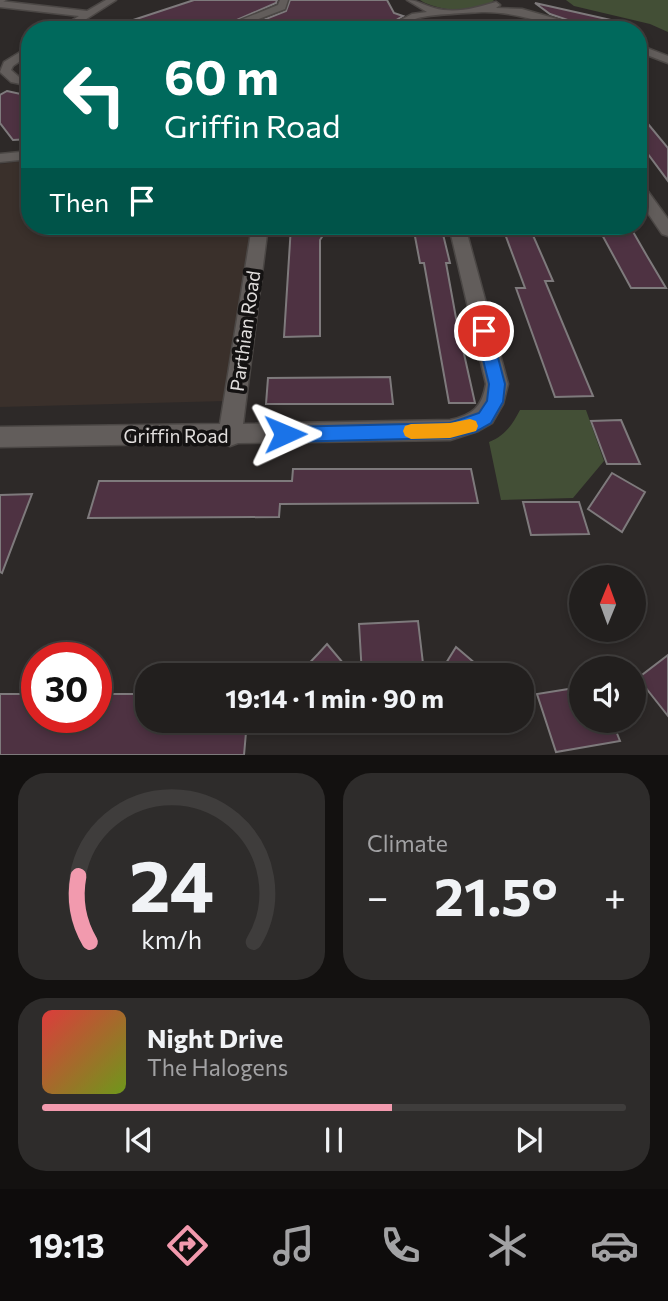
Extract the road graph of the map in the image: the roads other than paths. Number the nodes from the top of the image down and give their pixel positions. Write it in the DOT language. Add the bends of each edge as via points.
graph roads {
  1 [pos="112,0"];
  2 [pos="284,0"];
  3 [pos="501,0"];
  4 [pos="1,2"];
  5 [pos="415,3"];
  6 [pos="484,10"];
  7 [pos="448,12"];
  8 [pos="522,12"];
  9 [pos="88,13"];
  10 [pos="415,16"];
  11 [pos="76,21"];
  12 [pos="245,21"];
  13 [pos="405,21"];
  14 [pos="556,21"];
  15 [pos="647,52"];
  16 [pos="21,55"];
  17 [pos="668,61"];
  18 [pos="21,81"];
  19 [pos="21,156"];
  20 [pos="0,158"];
  21 [pos="647,201"];
  22 [pos="666,226"];
  23 [pos="259,235"];
  24 [pos="459,235"];
  25 [pos="230,436"];
  26 [pos="0,437"];
  1 -- 9 [label="street"];
  2 -- 12 [label="street" via="282,7"];
  3 -- 6 [label="street"];
  3 -- 8 [label="street"];
  4 -- 9 [label="street"];
  5 -- 7 [label="street"];
  5 -- 10 [label="street"];
  6 -- 7 [label="street"];
  6 -- 8 [label="street"];
  7 -- 10 [label="street"];
  8 -- 14 [label="street"];
  9 -- 11 [label="street"];
  10 -- 13 [label="street"];
  15 -- 17 [label="street"];
  16 -- 18 [label="street" via="5,71"];
  19 -- 20 [label="street"];
  21 -- 22 [label="street"];
  23 -- 25 [label="street, Parthian Road"];
  24 -- 25 [label="street, Griffin Road" via="497,384 495,402 485,418 450,430"];
  25 -- 26 [label="street, Griffin Road"];
}
